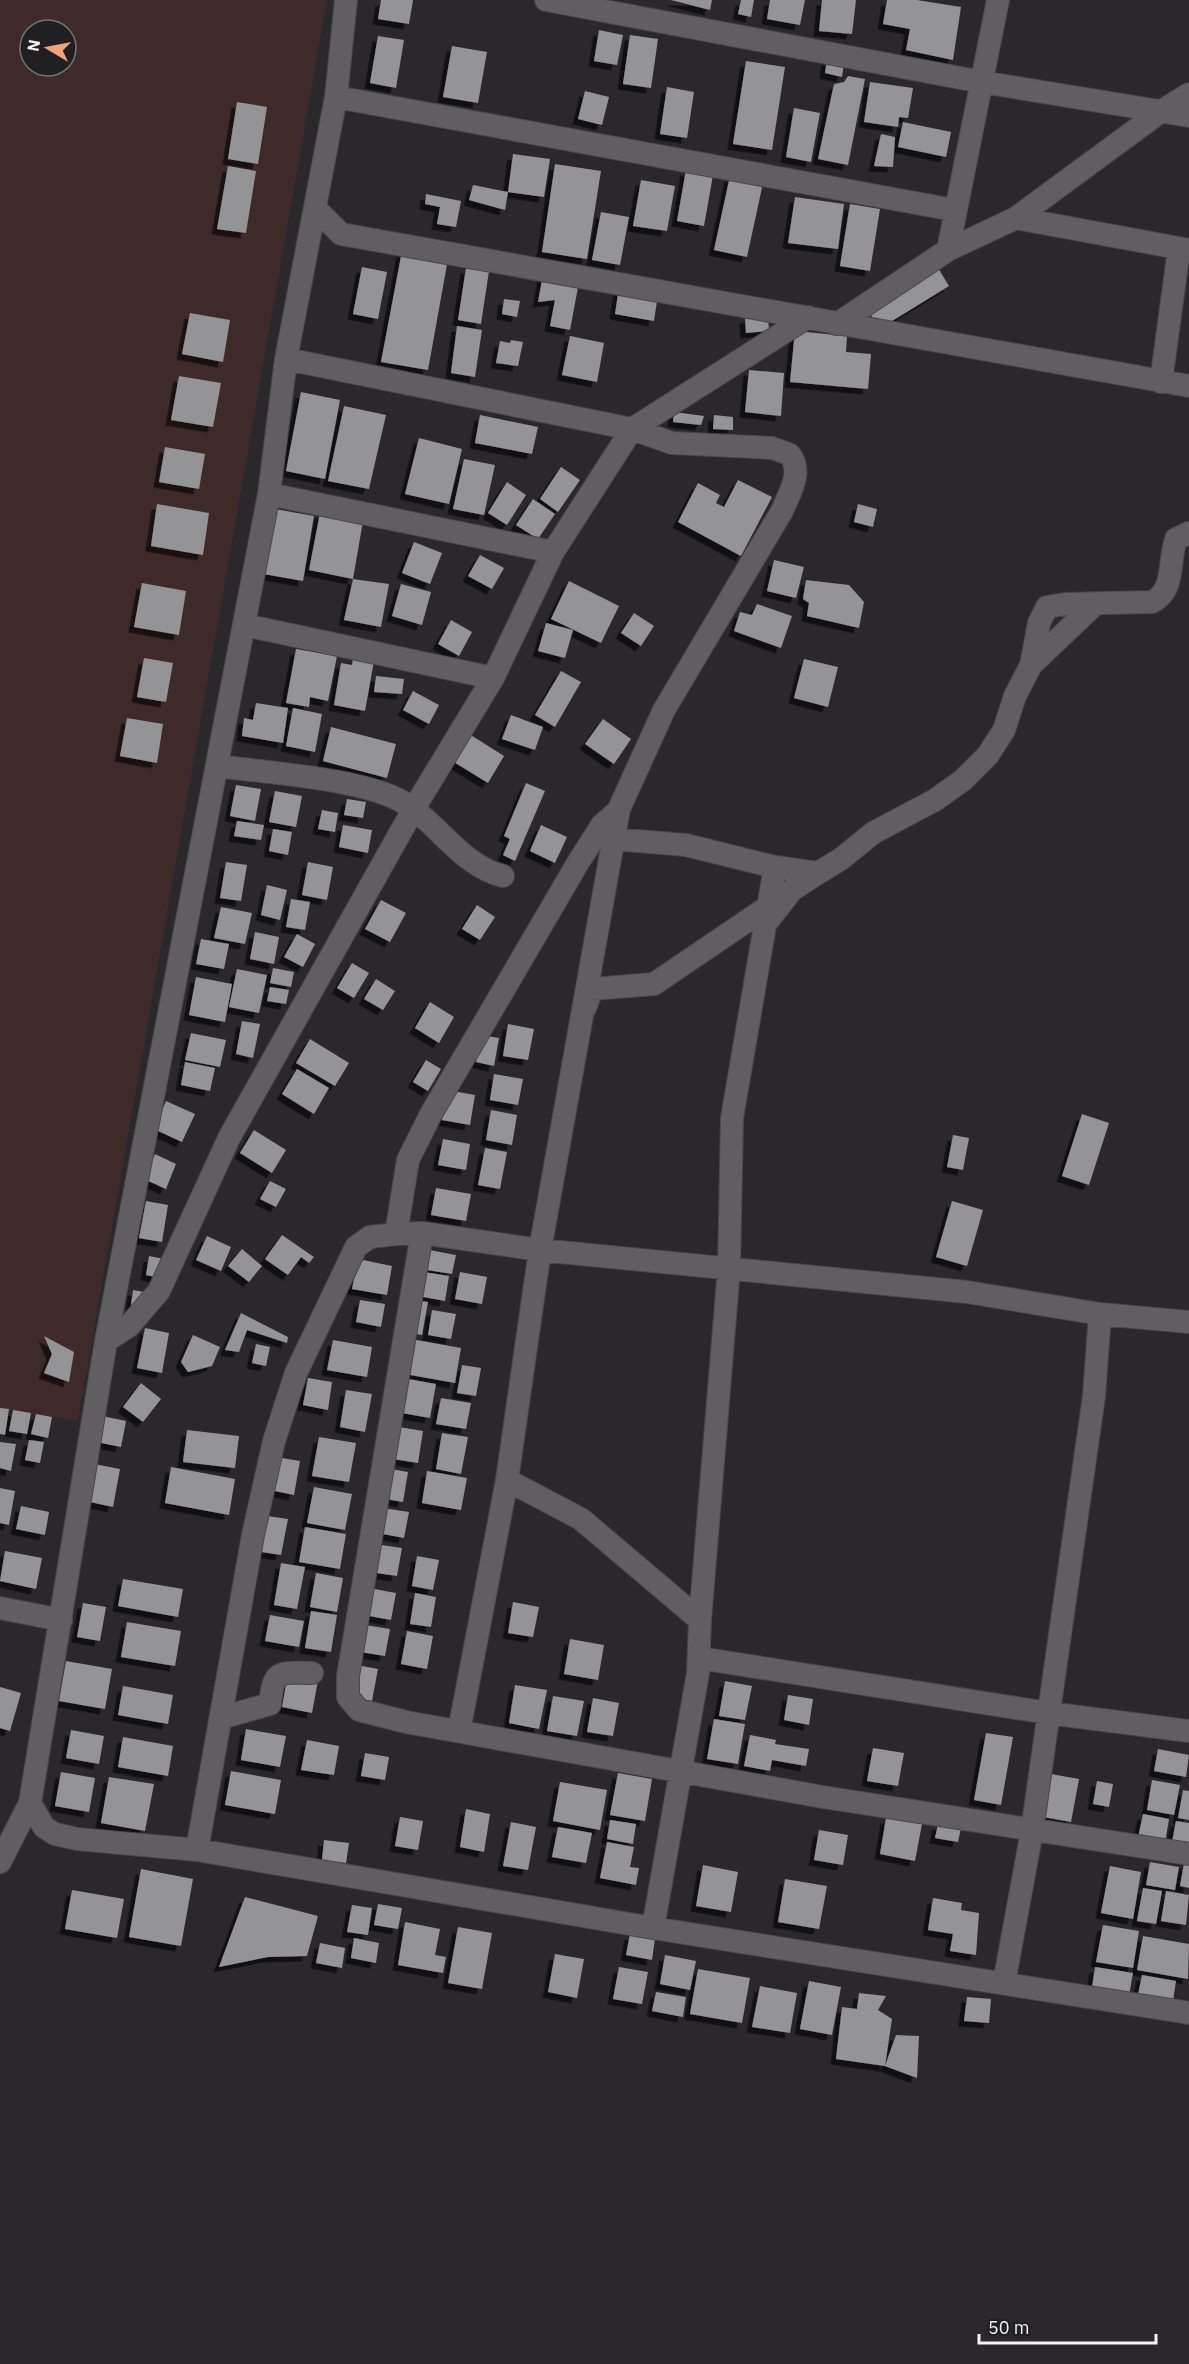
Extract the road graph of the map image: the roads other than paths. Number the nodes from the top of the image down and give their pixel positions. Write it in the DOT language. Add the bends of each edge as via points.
graph roads {
  1 [pos="346,0"];
  2 [pos="546,0"];
  3 [pos="998,0"];
  4 [pos="982,82"];
  5 [pos="1189,94"];
  6 [pos="336,97"];
  7 [pos="1160,112"];
  8 [pos="1189,116"];
  9 [pos="316,209"];
  10 [pos="954,210"];
  11 [pos="1016,218"];
  12 [pos="341,234"];
  13 [pos="307,249"];
  14 [pos="948,250"];
  15 [pos="1184,250"];
  16 [pos="808,318"];
  17 [pos="837,324"];
  18 [pos="286,359"];
  19 [pos="1161,382"];
  20 [pos="1189,386"];
  21 [pos="632,429"];
  22 [pos="269,494"];
  23 [pos="1189,533"];
  24 [pos="553,552"];
  25 [pos="245,625"];
  26 [pos="493,678"];
  27 [pos="218,766"];
  28 [pos="619,809"];
  29 [pos="413,810"];
  30 [pos="614,838"];
  31 [pos="775,867"];
  32 [pos="818,873"];
  33 [pos="503,876"];
  34 [pos="765,918"];
  35 [pos="581,1018"];
  36 [pos="422,1233"];
  37 [pos="396,1234"];
  38 [pos="540,1250"];
  39 [pos="729,1268"];
  40 [pos="1100,1314"];
  41 [pos="1189,1322"];
  42 [pos="106,1341"];
  43 [pos="507,1480"];
  44 [pos="0,1608"];
  45 [pos="61,1620"];
  46 [pos="700,1620"];
  47 [pos="699,1658"];
  48 [pos="312,1673"];
  49 [pos="1048,1713"];
  50 [pos="221,1718"];
  51 [pos="459,1731"];
  52 [pos="1189,1731"];
  53 [pos="682,1771"];
  54 [pos="30,1803"];
  55 [pos="1032,1831"];
  56 [pos="197,1850"];
  57 [pos="1189,1854"];
  58 [pos="0,1862"];
  59 [pos="653,1928"];
  60 [pos="1004,1983"];
  61 [pos="1189,2013"];
  1 -- 6 [label="street"];
  2 -- 4 [label="street"];
  3 -- 4 [label="street"];
  4 -- 7 [label="street"];
  4 -- 10 [label="street"];
  5 -- 7 [label="street"];
  6 -- 9 [label="street"];
  6 -- 10 [label="street"];
  7 -- 8 [label="street"];
  7 -- 11 [label="street"];
  9 -- 12 [label="street"];
  9 -- 13 [label="street"];
  10 -- 14 [label="street"];
  11 -- 14 [label="street"];
  11 -- 15 [label="street"];
  12 -- 13 [label="street"];
  12 -- 16 [label="street"];
  13 -- 18 [label="street"];
  14 -- 17 [label="street"];
  15 -- 19 [label="street"];
  16 -- 17 [label="street"];
  16 -- 21 [label="street"];
  17 -- 19 [label="street"];
  18 -- 21 [label="street"];
  18 -- 22 [label="street"];
  19 -- 20 [label="street"];
  21 -- 24 [label="street"];
  21 -- 28 [label="street" via="672,443 783,451 792,458 796,475 782,511 755,560 664,710"];
  22 -- 24 [label="street"];
  22 -- 25 [label="street"];
  23 -- 32 [label="street" via="1176,539 1166,589 1160,598 1144,605 1094,605 1031,665 998,742 978,766 935,800 873,833"];
  24 -- 26 [label="street"];
  25 -- 26 [label="street"];
  25 -- 27 [label="street"];
  26 -- 29 [label="street"];
  27 -- 29 [label="street" via="376,791"];
  27 -- 42 [label="street"];
  28 -- 30 [label="street"];
  28 -- 37 [label="street" via="602,825 579,861 431,1114 408,1160"];
  29 -- 33 [label="street" via="467,857"];
  29 -- 42 [label="street" via="229,1138 159,1291 129,1326"];
  30 -- 31 [label="street" via="686,845"];
  30 -- 35 [label="street"];
  31 -- 32 [label="street"];
  31 -- 34 [label="street"];
  32 -- 34 [label="street" via="792,890"];
  34 -- 35 [label="street" via="654,984 592,989"];
  34 -- 39 [label="street" via="732,1118"];
  35 -- 38 [label="street"];
  36 -- 37 [label="street"];
  36 -- 38 [label="street"];
  36 -- 51 [label="street" via="347,1691 350,1703 359,1710"];
  37 -- 50 [label="street" via="370,1237 356,1246 296,1373 274,1441"];
  38 -- 39 [label="street"];
  38 -- 43 [label="street"];
  39 -- 40 [label="street" via="967,1292"];
  39 -- 46 [label="street"];
  40 -- 41 [label="street"];
  40 -- 49 [label="street" via="1094,1396"];
  42 -- 45 [label="street"];
  43 -- 46 [label="street" via="581,1519"];
  43 -- 51 [label="street"];
  44 -- 45 [label="street"];
  45 -- 54 [label="street"];
  46 -- 47 [label="street"];
  47 -- 49 [label="street"];
  47 -- 53 [label="street"];
  48 -- 50 [label="street" via="277,1675 270,1704"];
  49 -- 52 [label="street"];
  49 -- 55 [label="street"];
  50 -- 56 [label="street"];
  51 -- 53 [label="street"];
  53 -- 55 [label="street"];
  53 -- 59 [label="street"];
  54 -- 56 [label="street" via="36,1818 55,1834"];
  54 -- 58 [label="street"];
  55 -- 57 [label="street"];
  55 -- 60 [label="street"];
  56 -- 59 [label="street"];
  59 -- 60 [label="street"];
  60 -- 61 [label="street"];
}
